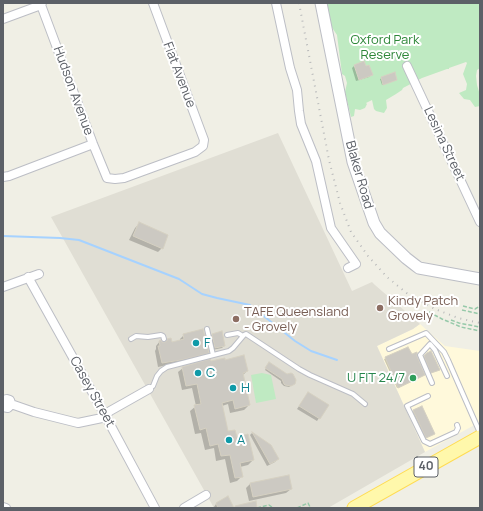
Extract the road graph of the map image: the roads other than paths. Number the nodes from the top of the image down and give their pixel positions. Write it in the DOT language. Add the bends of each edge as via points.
graph roads {
  1 [pos="152,3"];
  2 [pos="276,3"];
  3 [pos="321,3"];
  4 [pos="41,4"];
  5 [pos="3,19"];
  6 [pos="407,66"];
  7 [pos="93,144"];
  8 [pos="3,177"];
  9 [pos="107,178"];
  10 [pos="480,222"];
  11 [pos="348,268"];
  12 [pos="39,274"];
  13 [pos="28,277"];
  14 [pos="480,278"];
  15 [pos="3,287"];
  16 [pos="207,329"];
  17 [pos="227,335"];
  18 [pos="243,336"];
  19 [pos="131,339"];
  20 [pos="164,339"];
  21 [pos="389,349"];
  22 [pos="213,355"];
  23 [pos="447,376"];
  24 [pos="432,383"];
  25 [pos="149,389"];
  26 [pos="428,396"];
  27 [pos="366,404"];
  28 [pos="5,406"];
  29 [pos="105,416"];
  30 [pos="480,418"];
  31 [pos="476,423"];
  32 [pos="457,425"];
  33 [pos="480,433"];
  34 [pos="480,437"];
  35 [pos="206,495"];
  36 [pos="156,508"];
  37 [pos="184,508"];
  38 [pos="354,508"];
  1 -- 9 [label="street, Fiat Avenue" via="204,140 203,146 195,152 124,178"];
  2 -- 11 [label="street" via="297,90 301,124 316,161 331,228 356,264"];
  3 -- 14 [label="street, Blaker Road" via="353,162 374,223 380,233 420,268"];
  4 -- 5 [label="street"];
  4 -- 7 [label="street, Hudson Avenue"];
  6 -- 10 [label="street, Lesina Street"];
  7 -- 8 [label="street"];
  7 -- 9 [label="street, Hudson Avenue"];
  12 -- 13 [label="street"];
  13 -- 15 [label="street"];
  13 -- 29 [label="street, Casey Street"];
  16 -- 22 [label="lane"];
  17 -- 18 [label="lane" via="238,332"];
  18 -- 22 [label="lane" via="229,351"];
  18 -- 27 [label="lane" via="247,334 299,369 353,394"];
  19 -- 20 [label="lane" via="136,336 161,335"];
  21 -- 31 [label="lane" via="426,333 444,352"];
  22 -- 25 [label="lane" via="167,367 161,371"];
  23 -- 24 [label="lane" via="430,344 420,355"];
  25 -- 29 [label="street"];
  26 -- 32 [label="lane" via="408,406 424,441 430,444 456,432"];
  28 -- 29 [label="street" via="78,423"];
  29 -- 36 [label="street, Casey Street"];
  30 -- 31 [label="lane"];
  31 -- 33 [label="lane"];
  34 -- 38 [label="main road, 40"];
  35 -- 37 [label="street"];
}
